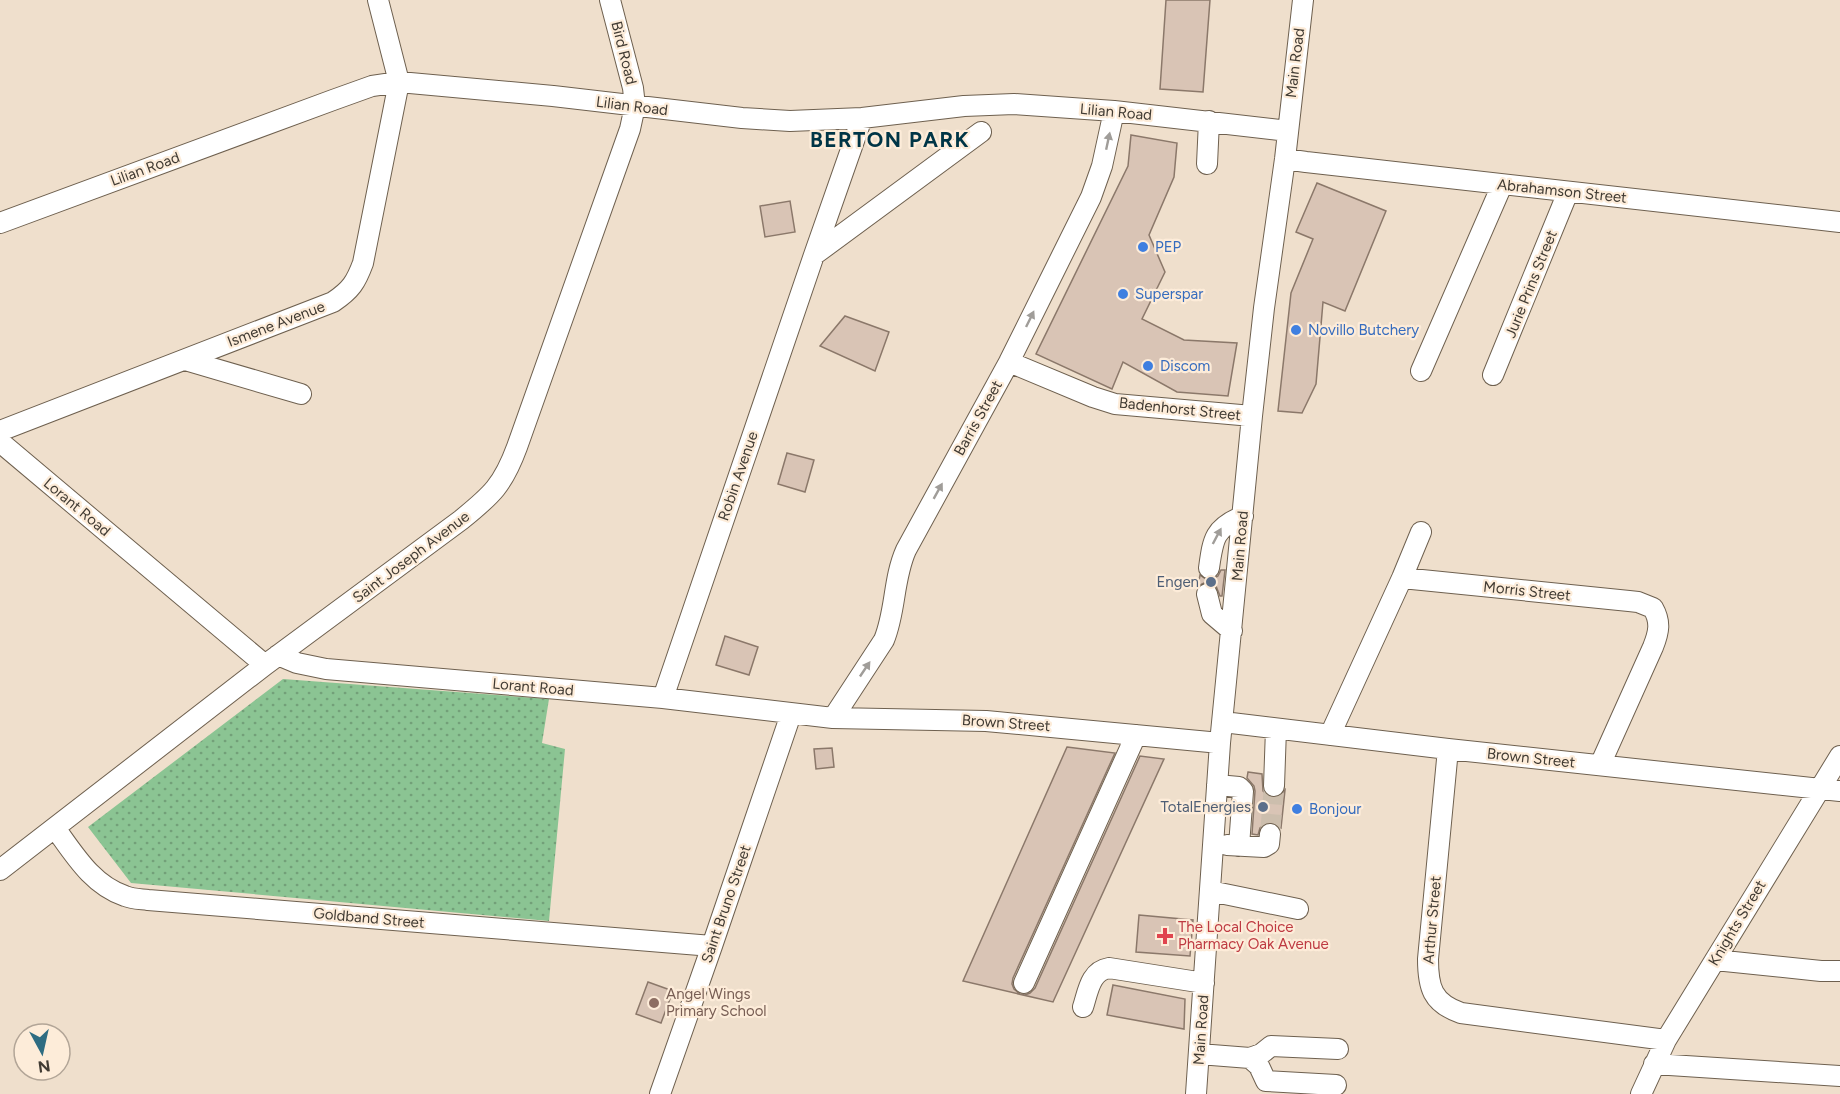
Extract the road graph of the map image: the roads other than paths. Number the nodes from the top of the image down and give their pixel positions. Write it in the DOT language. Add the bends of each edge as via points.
graph roads {
  1 [pos="378,0"];
  2 [pos="610,0"];
  3 [pos="1303,0"];
  4 [pos="399,82"];
  5 [pos="635,106"];
  6 [pos="1114,111"];
  7 [pos="862,118"];
  8 [pos="1209,121"];
  9 [pos="1288,131"];
  10 [pos="981,132"];
  11 [pos="1285,159"];
  12 [pos="1206,164"];
  13 [pos="1502,184"];
  14 [pos="1568,192"];
  15 [pos="1840,222"];
  16 [pos="0,223"];
  17 [pos="814,255"];
  18 [pos="184,360"];
  19 [pos="1009,362"];
  20 [pos="1421,371"];
  21 [pos="1493,375"];
  22 [pos="301,394"];
  23 [pos="1252,416"];
  24 [pos="0,431"];
  25 [pos="0,442"];
  26 [pos="1243,516"];
  27 [pos="1421,532"];
  28 [pos="1209,568"];
  29 [pos="1402,578"];
  30 [pos="1206,594"];
  31 [pos="1232,631"];
  32 [pos="271,660"];
  33 [pos="663,698"];
  34 [pos="790,714"];
  35 [pos="833,718"];
  36 [pos="1223,722"];
  37 [pos="1276,729"];
  38 [pos="1136,735"];
  39 [pos="1330,735"];
  40 [pos="1220,743"];
  41 [pos="1448,749"];
  42 [pos="1840,756"];
  43 [pos="1600,765"];
  44 [pos="1218,785"];
  45 [pos="1274,786"];
  46 [pos="1820,788"];
  47 [pos="1840,791"];
  48 [pos="55,828"];
  49 [pos="1270,834"];
  50 [pos="1213,844"];
  51 [pos="1239,846"];
  52 [pos="0,870"];
  53 [pos="1210,891"];
  54 [pos="1298,909"];
  55 [pos="712,946"];
  56 [pos="1715,960"];
  57 [pos="1840,971"];
  58 [pos="1024,983"];
  59 [pos="1204,983"];
  60 [pos="1083,1007"];
  61 [pos="1666,1040"];
  62 [pos="1338,1049"];
  63 [pos="1199,1054"];
  64 [pos="1250,1058"];
  65 [pos="1654,1064"];
  66 [pos="1840,1076"];
  67 [pos="1336,1085"];
  68 [pos="660,1094"];
  69 [pos="1196,1094"];
  70 [pos="1641,1094"];
  1 -- 4 [label="street"];
  2 -- 5 [label="street, Bird Road"];
  3 -- 9 [label="street, Main Road"];
  4 -- 5 [label="street, Lilian Road"];
  4 -- 16 [label="street, Lilian Road" via="333,99"];
  4 -- 18 [label="street, Ismene Avenue" via="357,280 333,302"];
  5 -- 7 [label="street, Lilian Road" via="790,121"];
  5 -- 32 [label="street, Saint Joseph Avenue" via="621,157 509,469 500,484 461,520"];
  6 -- 7 [label="street, Lilian Road" via="993,104"];
  6 -- 8 [label="street, Lilian Road"];
  19 -- 6 [label="street, Barris Street, one-way" via="1090,197 1102,166"];
  7 -- 17 [label="street, Robin Avenue"];
  8 -- 9 [label="street, Lilian Road"];
  8 -- 12 [label="street"];
  9 -- 11 [label="street, Main Road"];
  10 -- 17 [label="street"];
  11 -- 13 [label="street, Abrahamson Street"];
  11 -- 23 [label="street, Main Road"];
  13 -- 14 [label="street, Abrahamson Street"];
  13 -- 20 [label="street"];
  14 -- 15 [label="street, Abrahamson Street"];
  14 -- 21 [label="street, Jurie Prins Street"];
  17 -- 33 [label="street, Robin Avenue"];
  18 -- 22 [label="street"];
  18 -- 24 [label="street, Ismene Avenue"];
  19 -- 23 [label="street, Badenhorst Street" via="1115,404"];
  35 -- 19 [label="street, Barris Street, one-way" via="884,640 901,561"];
  23 -- 26 [label="street, Main Road"];
  25 -- 32 [label="street, Lorant Road"];
  28 -- 26 [label="street, one-way" via="1217,533"];
  26 -- 31 [label="street, Main Road"];
  27 -- 29 [label="street"];
  29 -- 39 [label="street"];
  29 -- 43 [label="street, Morris Street" via="1638,602 1653,608 1659,632"];
  30 -- 31 [label="street" via="1212,614"];
  31 -- 36 [label="street, Main Road"];
  32 -- 33 [label="street, Lorant Road" via="326,669"];
  32 -- 48 [label="street, Saint Joseph Avenue"];
  33 -- 34 [label="street, Lorant Road"];
  34 -- 35 [label="street, Brown Street"];
  34 -- 55 [label="street, Saint Bruno Street"];
  35 -- 38 [label="street, Brown Street" via="986,721"];
  36 -- 37 [label="street, Brown Street"];
  36 -- 40 [label="street, Main Road"];
  37 -- 39 [label="street, Brown Street"];
  37 -- 45 [label="street"];
  38 -- 40 [label="street, Brown Street"];
  38 -- 58 [label="street"];
  39 -- 41 [label="street, Brown Street"];
  40 -- 44 [label="street, Main Road"];
  41 -- 43 [label="street, Brown Street"];
  41 -- 61 [label="street, Arthur Street" via="1428,959 1432,992 1449,1009 1461,1013"];
  42 -- 46 [label="street, Knights Street"];
  43 -- 46 [label="street, Brown Street"];
  44 -- 50 [label="street, Main Road"];
  44 -- 51 [label="street" via="1244,791"];
  46 -- 47 [label="street, Brown Street"];
  46 -- 56 [label="street, Knights Street"];
  48 -- 52 [label="street, Saint Joseph Avenue"];
  48 -- 55 [label="street, Goldband Street" via="96,880 125,897"];
  49 -- 51 [label="street" via="1266,847"];
  50 -- 51 [label="street"];
  50 -- 53 [label="street, Main Road"];
  53 -- 54 [label="street"];
  53 -- 59 [label="street, Main Road"];
  55 -- 68 [label="street, Saint Bruno Street"];
  56 -- 57 [label="street"];
  56 -- 61 [label="street, Knights Street"];
  59 -- 60 [label="street" via="1103,969 1093,976"];
  59 -- 63 [label="street, Main Road"];
  61 -- 65 [label="street, Knights Street"];
  62 -- 64 [label="street" via="1271,1046"];
  63 -- 64 [label="street"];
  63 -- 69 [label="street, Main Road"];
  64 -- 67 [label="street" via="1266,1081"];
  65 -- 66 [label="street"];
  65 -- 70 [label="street, Knights Street"];
}
